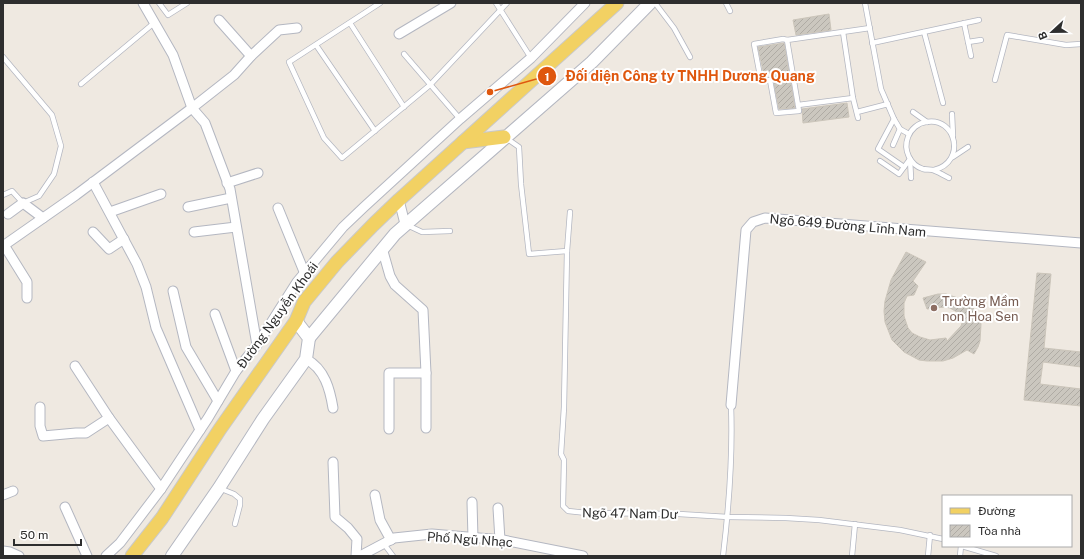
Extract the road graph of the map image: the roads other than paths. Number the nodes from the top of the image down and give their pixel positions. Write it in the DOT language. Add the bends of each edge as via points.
graph roads {
  1 [pos="143,3"];
  2 [pos="159,3"];
  3 [pos="187,3"];
  4 [pos="380,3"];
  5 [pos="451,3"];
  6 [pos="496,3"];
  7 [pos="507,3"];
  8 [pos="585,3"];
  9 [pos="617,3"];
  10 [pos="650,3"];
  11 [pos="655,3"];
  12 [pos="726,3"];
  13 [pos="865,3"];
  14 [pos="500,9"];
  15 [pos="730,11"];
  16 [pos="219,20"];
  17 [pos="979,20"];
  18 [pos="154,23"];
  19 [pos="350,23"];
  20 [pos="964,23"];
  21 [pos="298,28"];
  22 [pos="870,28"];
  23 [pos="843,32"];
  24 [pos="924,32"];
  25 [pos="399,34"];
  26 [pos="787,40"];
  27 [pos="981,40"];
  28 [pos="968,42"];
  29 [pos="872,43"];
  30 [pos="1081,44"];
  31 [pos="316,45"];
  32 [pos="404,54"];
  33 [pos="251,56"];
  34 [pos="971,56"];
  35 [pos="3,57"];
  36 [pos="690,57"];
  37 [pos="531,58"];
  38 [pos="995,80"];
  39 [pos="81,84"];
  40 [pos="430,85"];
  41 [pos="853,98"];
  42 [pos="888,104"];
  43 [pos="943,104"];
  44 [pos="798,106"];
  45 [pos="404,107"];
  46 [pos="192,108"];
  47 [pos="857,112"];
  48 [pos="913,112"];
  49 [pos="952,114"];
  50 [pos="858,118"];
  51 [pos="460,119"];
  52 [pos="894,119"];
  53 [pos="927,122"];
  54 [pos="900,130"];
  55 [pos="375,131"];
  56 [pos="909,134"];
  57 [pos="504,137"];
  58 [pos="953,137"];
  59 [pos="463,142"];
  60 [pos="893,145"];
  61 [pos="968,147"];
  62 [pos="951,158"];
  63 [pos="910,160"];
  64 [pos="880,161"];
  65 [pos="904,167"];
  66 [pos="934,170"];
  67 [pos="258,173"];
  68 [pos="911,178"];
  69 [pos="949,178"];
  70 [pos="93,182"];
  71 [pos="227,183"];
  72 [pos="161,194"];
  73 [pos="3,195"];
  74 [pos="231,198"];
  75 [pos="399,200"];
  76 [pos="23,203"];
  77 [pos="188,207"];
  78 [pos="278,208"];
  79 [pos="110,212"];
  80 [pos="570,212"];
  81 [pos="8,214"];
  82 [pos="43,218"];
  83 [pos="405,224"];
  84 [pos="236,227"];
  85 [pos="450,231"];
  86 [pos="93,232"];
  87 [pos="194,232"];
  88 [pos="124,239"];
  89 [pos="1081,243"];
  90 [pos="3,246"];
  91 [pos="382,248"];
  92 [pos="567,251"];
  93 [pos="305,274"];
  94 [pos="173,291"];
  95 [pos="27,298"];
  96 [pos="215,314"];
  97 [pos="296,321"];
  98 [pos="309,338"];
  99 [pos="257,345"];
  100 [pos="306,359"];
  101 [pos="75,366"];
  102 [pos="236,371"];
  103 [pos="426,373"];
  104 [pos="218,401"];
  105 [pos="731,405"];
  106 [pos="40,407"];
  107 [pos="333,408"];
  108 [pos="109,418"];
  109 [pos="426,428"];
  110 [pos="389,429"];
  111 [pos="200,430"];
  112 [pos="333,462"];
  113 [pos="219,488"];
  114 [pos="161,489"];
  115 [pos="13,491"];
  116 [pos="3,495"];
  117 [pos="375,495"];
  118 [pos="472,502"];
  119 [pos="65,507"];
  120 [pos="498,508"];
  121 [pos="728,517"];
  122 [pos="235,524"];
  123 [pos="855,524"];
  124 [pos="930,535"];
  125 [pos="473,538"];
  126 [pos="942,539"];
  127 [pos="500,540"];
  128 [pos="388,542"];
  129 [pos="965,547"];
  130 [pos="3,551"];
  131 [pos="547,552"];
  132 [pos="19,556"];
  133 [pos="87,556"];
  134 [pos="106,556"];
  135 [pos="132,556"];
  136 [pos="172,556"];
  137 [pos="356,556"];
  138 [pos="360,556"];
  139 [pos="393,556"];
  140 [pos="583,556"];
  141 [pos="723,556"];
  142 [pos="852,556"];
  143 [pos="928,556"];
  144 [pos="996,556"];
  1 -- 18 [label="street"];
  2 -- 3 [label="lane" via="168,15"];
  4 -- 19 [label="lane"];
  5 -- 25 [label="street"];
  6 -- 14 [label="lane"];
  7 -- 14 [label="lane"];
  8 -- 37 [label="street, Đường Nguyễn Khoái"];
  9 -- 59 [label="main road, Đường Nguyễn Khoái"];
  10 -- 57 [label="street" via="592,62"];
  11 -- 36 [label="lane" via="674,28"];
  12 -- 15 [label="lane"];
  13 -- 22 [label="lane"];
  14 -- 37 [label="lane"];
  14 -- 40 [label="lane"];
  16 -- 33 [label="street"];
  17 -- 20 [label="lane"];
  18 -- 39 [label="lane"];
  18 -- 46 [label="street" via="173,55"];
  19 -- 31 [label="lane"];
  19 -- 45 [label="lane"];
  20 -- 24 [label="lane"];
  20 -- 28 [label="lane"];
  21 -- 33 [label="street" via="280,30"];
  22 -- 23 [label="lane"];
  22 -- 29 [label="lane"];
  23 -- 26 [label="lane"];
  23 -- 41 [label="lane"];
  24 -- 29 [label="lane"];
  24 -- 43 [label="lane"];
  26 -- 44 [label="lane"];
  26 -- 44 [label="lane" via="754,44 761,81 770,80 776,113 799,111"];
  27 -- 28 [label="lane"];
  28 -- 34 [label="lane"];
  29 -- 42 [label="lane" via="881,89"];
  30 -- 38 [label="lane" via="1066,45 1007,34"];
  31 -- 55 [label="lane"];
  31 -- 55 [label="lane" via="290,62 324,138 342,158"];
  32 -- 40 [label="lane"];
  33 -- 46 [label="street" via="234,75"];
  35 -- 76 [label="lane" via="52,115 61,146 54,174 39,196"];
  37 -- 51 [label="street, Đường Nguyễn Khoái"];
  40 -- 45 [label="lane"];
  40 -- 51 [label="lane"];
  41 -- 44 [label="lane"];
  41 -- 47 [label="lane"];
  42 -- 47 [label="lane"];
  42 -- 52 [label="lane"];
  45 -- 55 [label="lane"];
  46 -- 70 [label="street"];
  46 -- 71 [label="street" via="205,123"];
  47 -- 50 [label="lane"];
  48 -- 53 [label="lane"];
  49 -- 58 [label="lane"];
  51 -- 93 [label="street, Đường Nguyễn Khoái" via="344,227"];
  52 -- 54 [label="lane"];
  52 -- 65 [label="lane" via="878,149"];
  53 -- 56 [label="lane" via="917,126"];
  53 -- 58 [label="lane" via="938,122 947,128"];
  54 -- 56 [label="lane"];
  54 -- 60 [label="lane"];
  56 -- 63 [label="lane" via="906,149"];
  57 -- 59 [label="main road"];
  57 -- 83 [label="street"];
  57 -- 92 [label="lane" via="519,147 529,254"];
  58 -- 62 [label="lane" via="954,148"];
  59 -- 75 [label="main road, Đường Nguyễn Khoái"];
  61 -- 62 [label="lane"];
  62 -- 66 [label="lane" via="944,166"];
  63 -- 65 [label="lane"];
  63 -- 66 [label="lane" via="918,167"];
  63 -- 68 [label="lane"];
  64 -- 65 [label="lane" via="899,174"];
  66 -- 69 [label="lane"];
  67 -- 71 [label="street"];
  70 -- 79 [label="street"];
  70 -- 82 [label="street"];
  71 -- 74 [label="street"];
  72 -- 79 [label="street"];
  73 -- 76 [label="lane" via="12,191"];
  74 -- 77 [label="street"];
  74 -- 84 [label="street"];
  75 -- 83 [label="street"];
  75 -- 97 [label="main road, Đường Nguyễn Khoái" via="327,273 304,302"];
  76 -- 81 [label="street"];
  76 -- 82 [label="street"];
  78 -- 93 [label="street"];
  79 -- 88 [label="street"];
  80 -- 92 [label="lane, Ngõ 47 Nam Dư"];
  82 -- 90 [label="street"];
  83 -- 85 [label="lane" via="422,232"];
  83 -- 91 [label="street"];
  84 -- 87 [label="street"];
  84 -- 99 [label="street"];
  86 -- 88 [label="street" via="109,249"];
  88 -- 111 [label="street" via="146,287 156,328"];
  89 -- 105 [label="street, Ngõ 649 Đường Lĩnh Nam" via="765,218 753,222 746,230"];
  90 -- 95 [label="street" via="27,282"];
  91 -- 98 [label="street"];
  91 -- 103 [label="street" via="395,285 422,310"];
  92 -- 121 [label="lane, Ngõ 47 Nam Dư" via="561,454 564,460 563,506 568,511 587,513"];
  93 -- 99 [label="street, Đường Nguyễn Khoái"];
  94 -- 104 [label="street" via="186,347"];
  96 -- 102 [label="street"];
  97 -- 98 [label="street, Đường Nguyễn Khoái"];
  97 -- 135 [label="main road, Đường Nguyễn Khoái" via="220,429 162,518"];
  98 -- 100 [label="street"];
  99 -- 102 [label="street, Đường Nguyễn Khoái"];
  100 -- 107 [label="street" via="320,372 329,388"];
  100 -- 113 [label="street" via="263,419"];
  101 -- 108 [label="street"];
  102 -- 104 [label="street, Đường Nguyễn Khoái"];
  103 -- 109 [label="street"];
  103 -- 110 [label="street" via="389,373"];
  104 -- 111 [label="street, Đường Nguyễn Khoái"];
  105 -- 121 [label="lane"];
  106 -- 108 [label="street" via="43,436 86,433"];
  108 -- 114 [label="street"];
  111 -- 114 [label="street, Đường Nguyễn Khoái"];
  112 -- 137 [label="street" via="335,517 357,539"];
  113 -- 122 [label="lane" via="240,499"];
  113 -- 136 [label="street"];
  114 -- 134 [label="street, Đường Nguyễn Khoái" via="120,543"];
  115 -- 116 [label="street"];
  117 -- 128 [label="street"];
  118 -- 125 [label="street"];
  119 -- 133 [label="street"];
  120 -- 127 [label="street"];
  121 -- 123 [label="lane, Ngõ 47 Nam Dư" via="786,518"];
  121 -- 141 [label="lane"];
  123 -- 124 [label="lane, Ngõ 47 Nam Dư"];
  123 -- 142 [label="lane"];
  124 -- 126 [label="lane, Ngõ 47 Nam Dư"];
  124 -- 143 [label="lane"];
  125 -- 127 [label="street, Phố Ngũ Nhạc"];
  125 -- 128 [label="street, Phố Ngũ Nhạc" via="432,534 394,538"];
  127 -- 131 [label="street, Phố Ngũ Nhạc"];
  128 -- 138 [label="street, Phố Ngũ Nhạc"];
  128 -- 139 [label="lane"];
  129 -- 144 [label="lane"];
  130 -- 132 [label="street"];
  131 -- 140 [label="street, Phố Ngũ Nhạc"];
}
